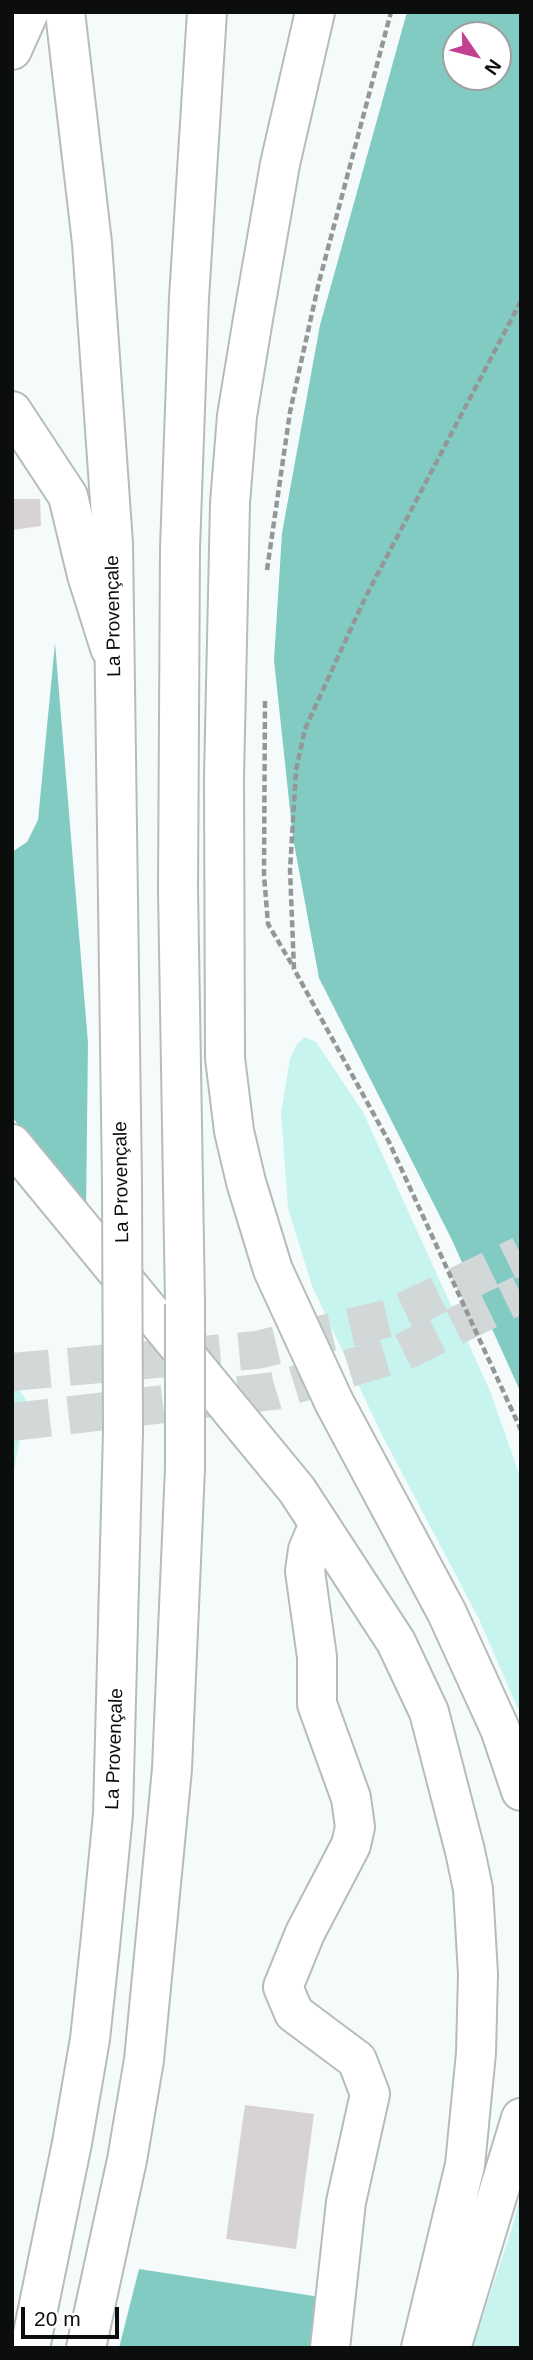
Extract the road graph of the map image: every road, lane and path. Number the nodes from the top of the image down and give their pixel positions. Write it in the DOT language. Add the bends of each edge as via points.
graph roads {
  1 [pos="29,12"];
  2 [pos="65,12"];
  3 [pos="207,12"];
  4 [pos="315,12"];
  5 [pos="391,12"];
  6 [pos="12,50"];
  7 [pos="521,301"];
  8 [pos="12,411"];
  9 [pos="267,574"];
  10 [pos="116,665"];
  11 [pos="265,690"];
  12 [pos="294,969"];
  13 [pos="12,1144"];
  14 [pos="521,1430"];
  15 [pos="319,1524"];
  16 [pos="521,1791"];
  17 [pos="521,2118"];
  18 [pos="30,2348"];
  19 [pos="86,2348"];
  20 [pos="330,2348"];
  21 [pos="421,2348"];
  22 [pos="451,2348"];
  1 -- 6 [label="main road"];
  2 -- 10 [label="main road, La Provençale" via="103,371"];
  3 -- 19 [label="main road, bridge" via="180,548 178,888 186,1468 172,1769 144,2060"];
  4 -- 16 [label="main road" via="280,164 237,416 224,777 225,1058 234,1131 273,1270 334,1402 452,1624 500,1729"];
  5 -- 9 [label="path" via="319,282 290,412"];
  7 -- 12 [label="path" via="365,598 304,729 296,770 290,870"];
  8 -- 10 [label="main road" via="68,496"];
  10 -- 18 [label="main road, La Provençale, bridge" via="123,1432 113,1814 90,2039"];
  11 -- 12 [label="path" via="268,924"];
  12 -- 14 [label="path" via="389,1142"];
  13 -- 15 [label="main road" via="268,1452"];
  15 -- 20 [label="main road" via="307,1550 305,1571 317,1657 317,1704 351,1798 355,1827 351,1845 283,1987 294,2012 356,2060 370,2094 346,2202"];
  15 -- 21 [label="main road" via="396,1642 417,1684 454,1799 473,1889 478,1974 473,2109 462,2178"];
  17 -- 22 [label="main road"];
}
